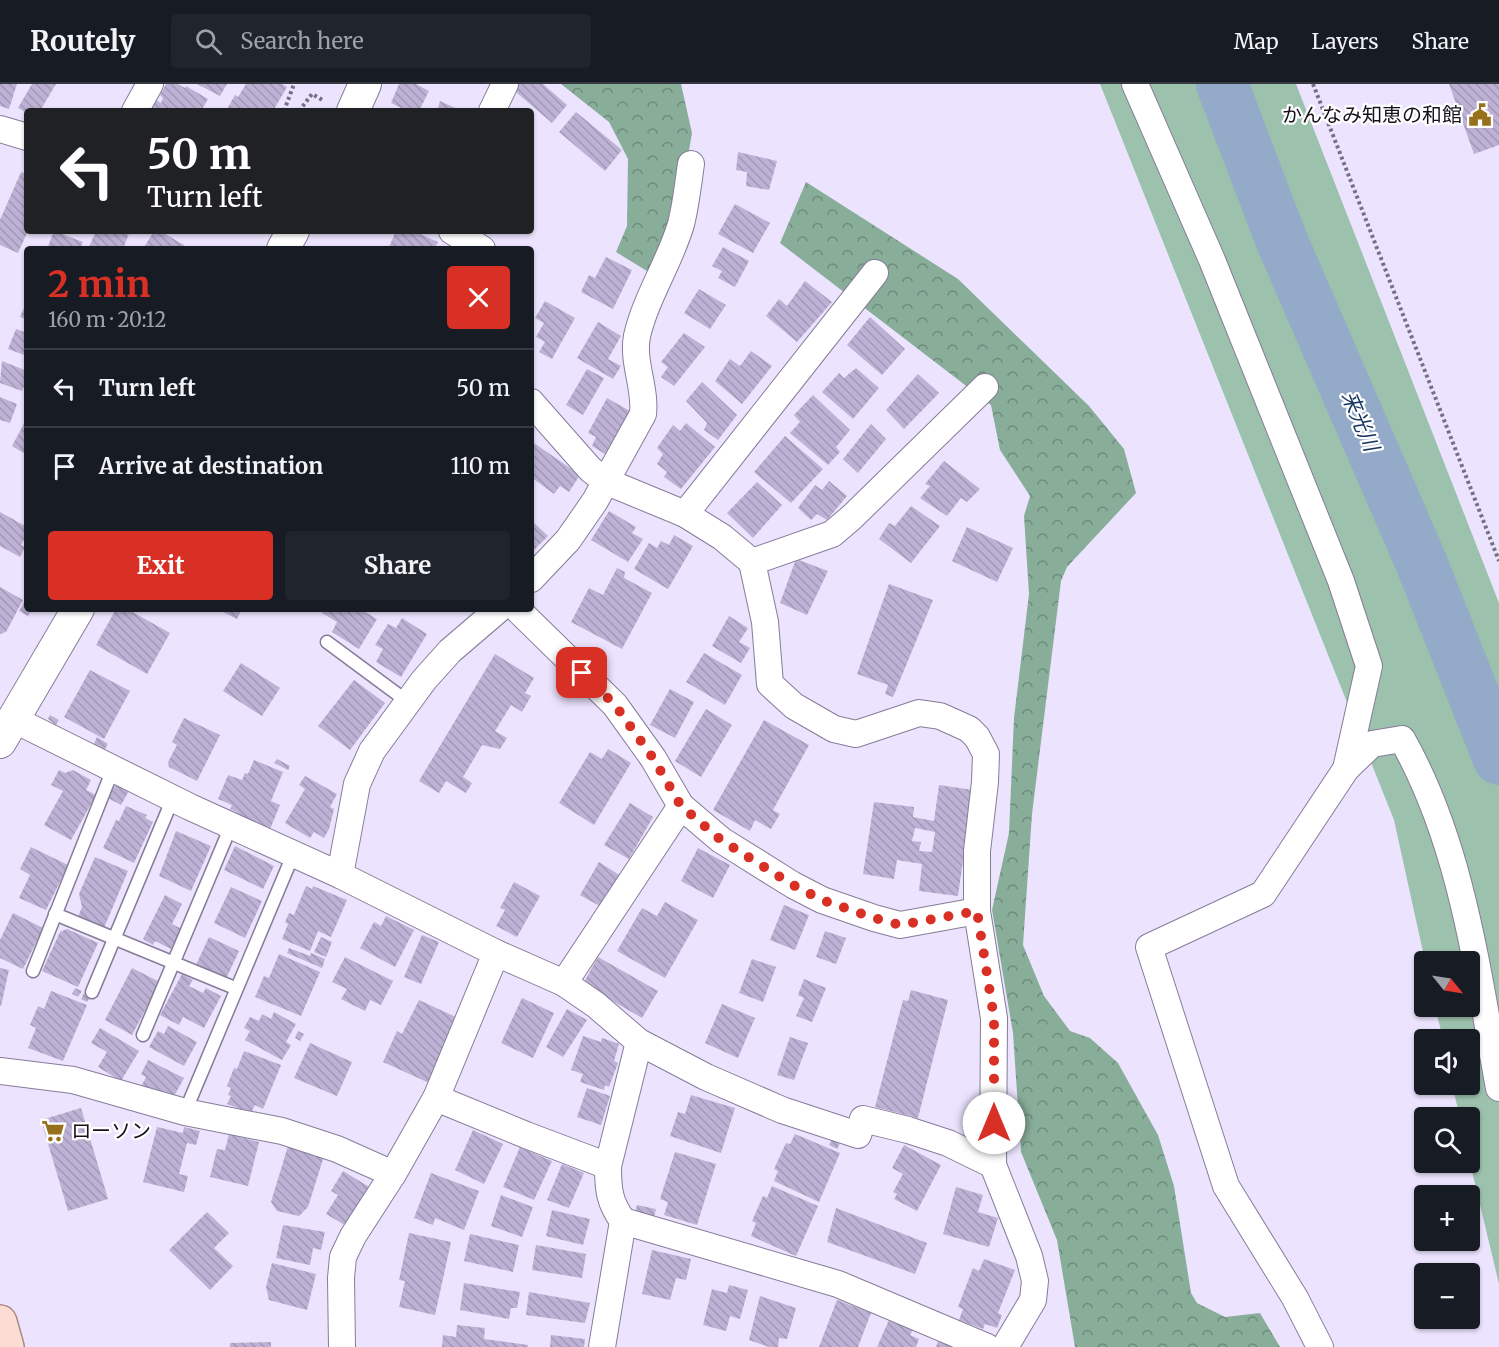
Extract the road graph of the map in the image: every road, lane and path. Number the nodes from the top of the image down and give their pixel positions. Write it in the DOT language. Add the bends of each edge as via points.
graph roads {
  1 [pos="150,84"];
  2 [pos="294,84"];
  3 [pos="365,84"];
  4 [pos="505,84"];
  5 [pos="1135,84"];
  6 [pos="1312,84"];
  7 [pos="312,94"];
  8 [pos="137,108"];
  9 [pos="285,108"];
  10 [pos="301,108"];
  11 [pos="354,108"];
  12 [pos="493,108"];
  13 [pos="0,129"];
  14 [pos="24,136"];
  15 [pos="691,164"];
  16 [pos="457,234"];
  17 [pos="477,246"];
  18 [pos="875,273"];
  19 [pos="984,387"];
  20 [pos="534,405"];
  21 [pos="605,481"];
  22 [pos="685,514"];
  23 [pos="1499,561"];
  24 [pos="752,562"];
  25 [pos="534,576"];
  26 [pos="76,612"];
  27 [pos="496,612"];
  28 [pos="520,612"];
  29 [pos="327,642"];
  30 [pos="408,702"];
  31 [pos="7,731"];
  32 [pos="113,769"];
  33 [pos="1346,769"];
  34 [pos="173,798"];
  35 [pos="681,806"];
  36 [pos="231,826"];
  37 [pos="292,855"];
  38 [pos="340,875"];
  39 [pos="977,911"];
  40 [pos="55,914"];
  41 [pos="114,939"];
  42 [pos="496,952"];
  43 [pos="173,962"];
  44 [pos="33,970"];
  45 [pos="564,983"];
  46 [pos="235,988"];
  47 [pos="92,992"];
  48 [pos="142,1035"];
  49 [pos="639,1042"];
  50 [pos="0,1071"];
  51 [pos="1499,1088"];
  52 [pos="436,1098"];
  53 [pos="185,1112"];
  54 [pos="993,1165"];
  55 [pos="608,1166"];
  56 [pos="393,1174"];
  57 [pos="623,1221"];
  58 [pos="0,1322"];
  59 [pos="7,1347"];
  60 [pos="342,1347"];
  61 [pos="602,1347"];
  62 [pos="987,1347"];
  63 [pos="1005,1347"];
  64 [pos="1320,1347"];
  1 -- 8 [label="street"];
  2 -- 9 [label="path"];
  3 -- 11 [label="street"];
  4 -- 12 [label="street"];
  5 -- 33 [label="street" via="1212,260 1337,570 1369,666"];
  6 -- 23 [label="path"];
  7 -- 10 [label="path"];
  13 -- 14 [label="street"];
  15 -- 21 [label="street" via="681,224 637,338 645,401 643,414"];
  16 -- 17 [label="street"];
  18 -- 22 [label="street"];
  19 -- 24 [label="street" via="832,534"];
  20 -- 21 [label="street"];
  21 -- 22 [label="street"];
  21 -- 25 [label="street" via="568,540"];
  22 -- 24 [label="street"];
  24 -- 39 [label="street" via="765,622 770,684 794,706 834,729 856,734 919,713 940,716 969,729 977,737 986,754 977,851"];
  26 -- 31 [label="street"];
  27 -- 30 [label="street" via="450,651"];
  28 -- 35 [label="street" via="615,705"];
  29 -- 30 [label="lane"];
  30 -- 38 [label="street" via="372,751 357,784"];
  31 -- 32 [label="street"];
  32 -- 34 [label="street"];
  32 -- 40 [label="lane"];
  33 -- 51 [label="street" via="1372,744 1402,739 1419,770 1468,918"];
  33 -- 64 [label="street" via="1263,894 1149,947 1226,1186 1295,1298"];
  34 -- 36 [label="street"];
  34 -- 41 [label="lane"];
  35 -- 39 [label="street" via="721,840 793,885 874,918 900,925"];
  35 -- 45 [label="street"];
  36 -- 37 [label="street"];
  36 -- 43 [label="lane"];
  37 -- 38 [label="street"];
  37 -- 46 [label="lane"];
  38 -- 42 [label="street"];
  39 -- 54 [label="street" via="994,1018"];
  40 -- 41 [label="lane"];
  40 -- 44 [label="lane"];
  41 -- 43 [label="lane"];
  41 -- 47 [label="lane"];
  42 -- 45 [label="street"];
  42 -- 52 [label="street"];
  43 -- 46 [label="lane"];
  43 -- 48 [label="lane"];
  45 -- 49 [label="street"];
  46 -- 53 [label="lane"];
  49 -- 54 [label="street" via="782,1110 858,1135 863,1119 908,1130 948,1143"];
  49 -- 55 [label="street"];
  50 -- 53 [label="street" via="73,1080"];
  52 -- 55 [label="street"];
  52 -- 56 [label="street"];
  53 -- 56 [label="street" via="302,1136"];
  54 -- 63 [label="street" via="1035,1281 1033,1300"];
  55 -- 57 [label="street" via="612,1206"];
  56 -- 60 [label="street" via="343,1257"];
  57 -- 61 [label="street"];
  57 -- 62 [label="street" via="838,1284"];
  58 -- 59 [label="main road"];
}
